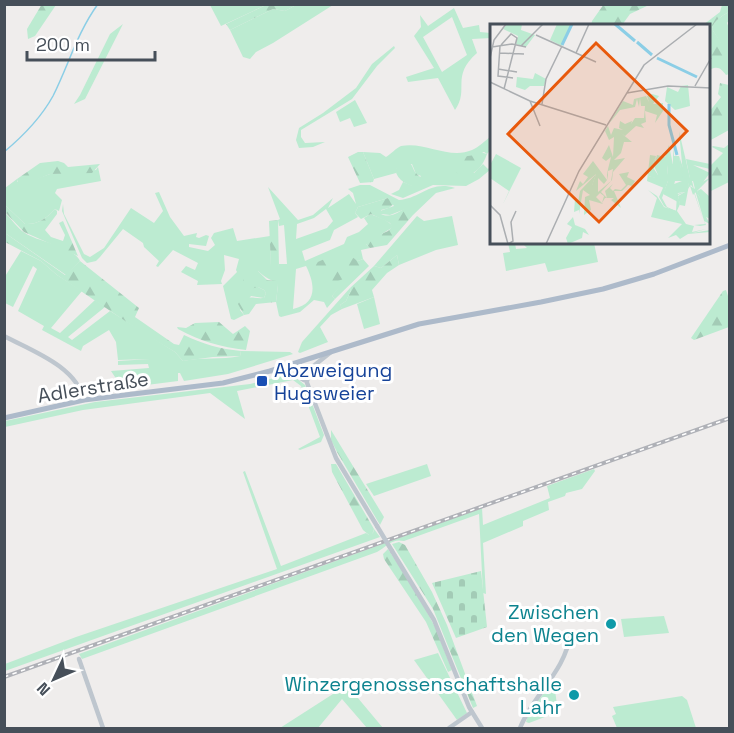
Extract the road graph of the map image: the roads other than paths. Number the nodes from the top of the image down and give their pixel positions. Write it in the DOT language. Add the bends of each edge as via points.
graph roads {
  1 [pos="729,244"];
  2 [pos="4,336"];
  3 [pos="331,352"];
  4 [pos="299,362"];
  5 [pos="270,371"];
  6 [pos="307,383"];
  7 [pos="84,400"];
  8 [pos="4,418"];
  9 [pos="571,632"];
  10 [pos="79,659"];
  11 [pos="472,712"];
  12 [pos="103,729"];
  13 [pos="449,729"];
  14 [pos="482,729"];
  15 [pos="520,729"];
  1 -- 3 [label="main road, Adlerstraße" via="654,274 603,289 419,324"];
  2 -- 7 [label="street" via="65,370"];
  3 -- 4 [label="main road, Adlerstraße"];
  3 -- 6 [label="street" via="311,368"];
  4 -- 5 [label="main road, Adlerstraße"];
  4 -- 6 [label="street"];
  5 -- 6 [label="street" via="297,375"];
  5 -- 7 [label="main road, Adlerstraße" via="186,388"];
  6 -- 11 [label="street, bridge" via="336,458 434,620"];
  7 -- 8 [label="main road, Adlerstraße"];
  9 -- 15 [label="street" via="562,663"];
  10 -- 12 [label="street"];
  11 -- 13 [label="street"];
  11 -- 14 [label="street"];
}
